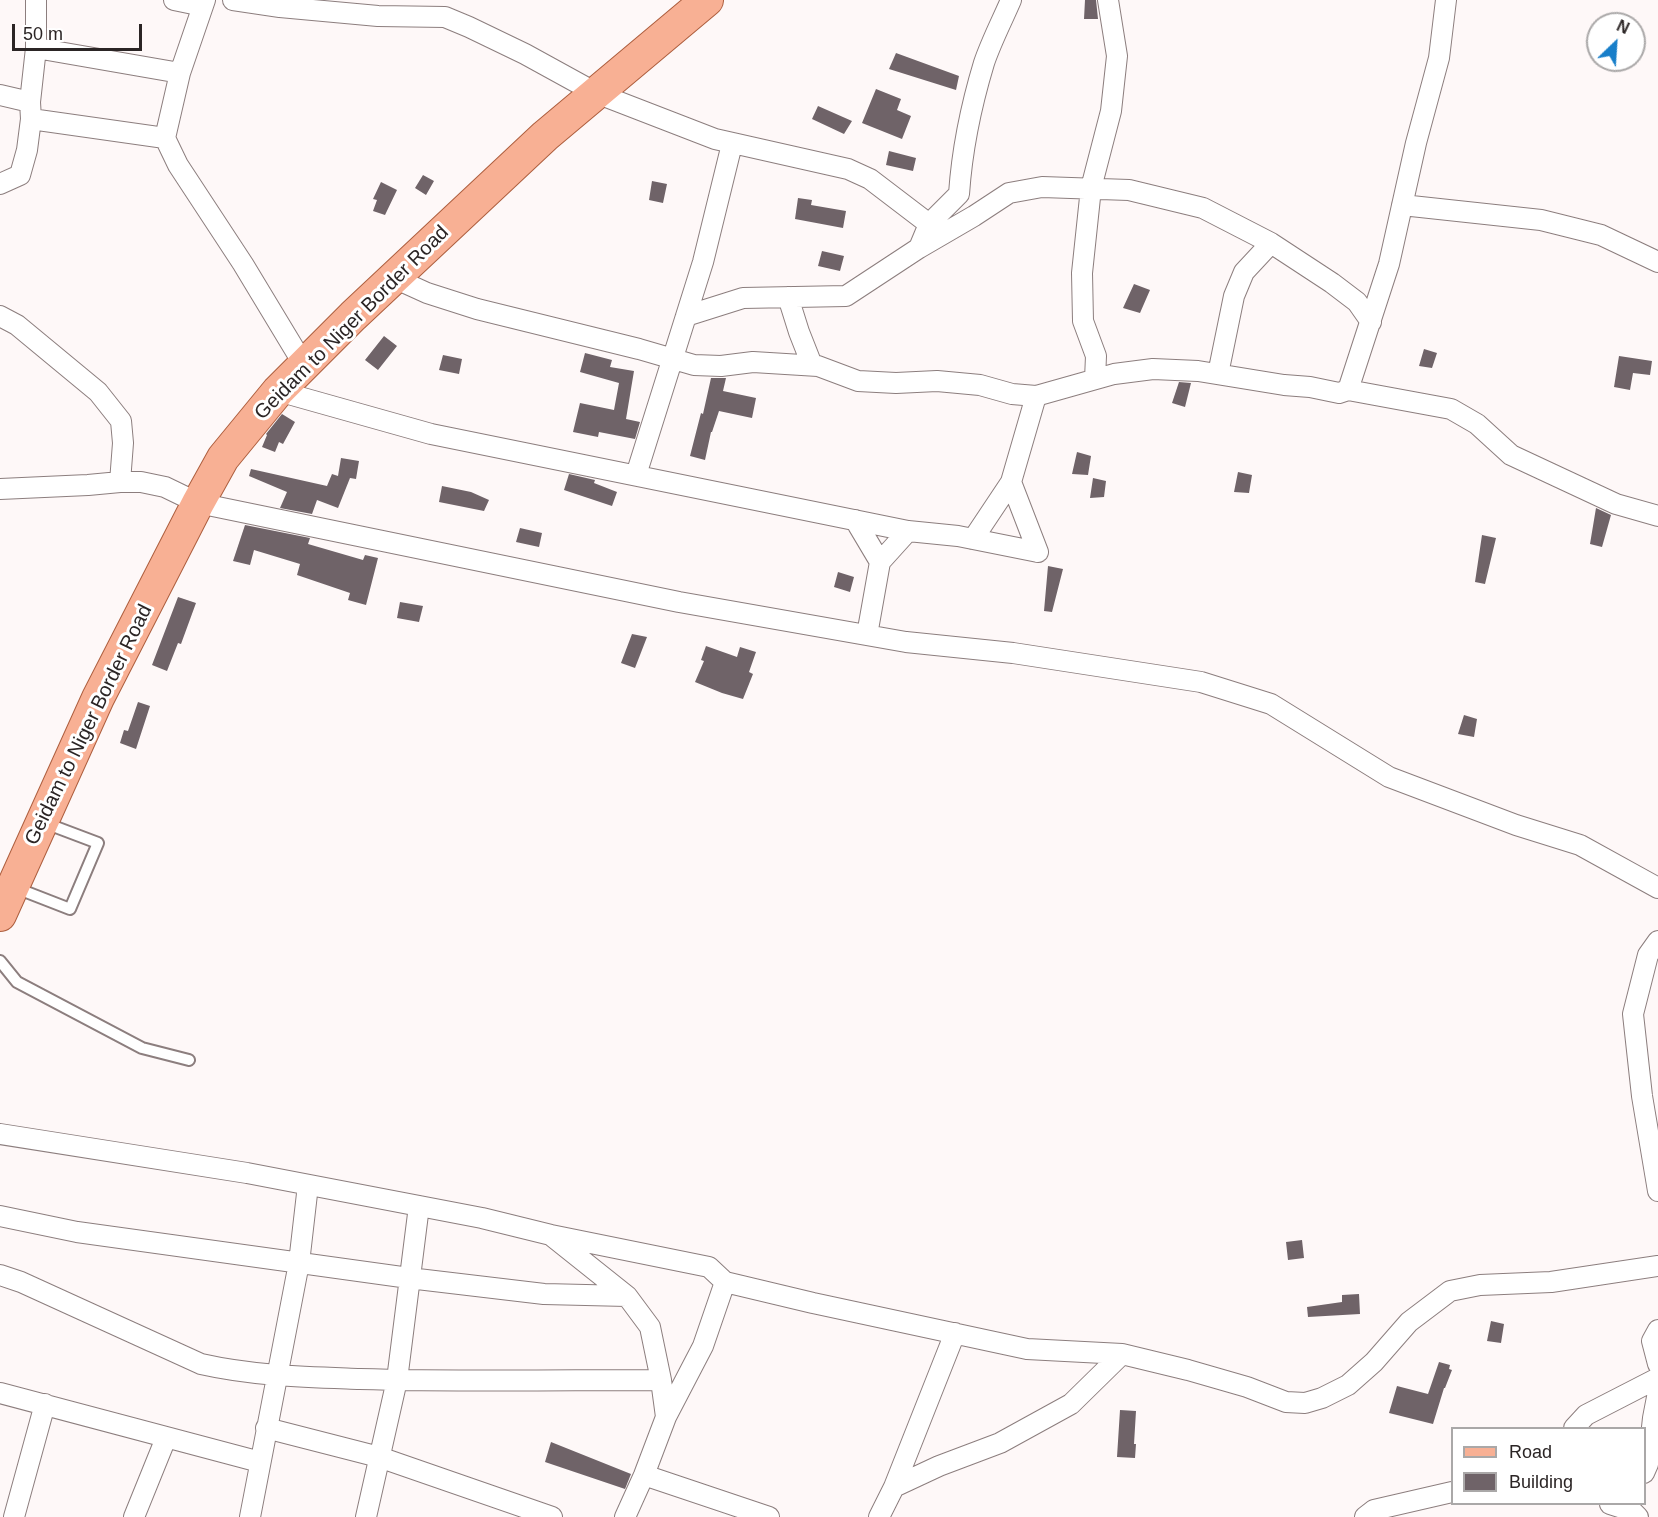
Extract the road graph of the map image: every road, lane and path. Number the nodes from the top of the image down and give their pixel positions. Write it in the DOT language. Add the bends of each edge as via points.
graph roads {
  1 [pos="36,0"];
  2 [pos="174,0"];
  3 [pos="232,0"];
  4 [pos="707,0"];
  5 [pos="1011,0"];
  6 [pos="1108,0"];
  7 [pos="1446,0"];
  8 [pos="204,3"];
  9 [pos="36,48"];
  10 [pos="180,73"];
  11 [pos="596,93"];
  12 [pos="0,95"];
  13 [pos="31,110"];
  14 [pos="165,138"];
  15 [pos="732,144"];
  16 [pos="0,184"];
  17 [pos="1091,188"];
  18 [pos="1402,205"];
  19 [pos="929,224"];
  20 [pos="1271,243"];
  21 [pos="919,248"];
  22 [pos="1658,262"];
  23 [pos="394,278"];
  24 [pos="788,297"];
  25 [pos="0,316"];
  26 [pos="686,316"];
  27 [pos="1371,322"];
  28 [pos="673,359"];
  29 [pos="304,365"];
  30 [pos="812,365"];
  31 [pos="1218,374"];
  32 [pos="1095,379"];
  33 [pos="1348,390"];
  34 [pos="278,391"];
  35 [pos="1036,396"];
  36 [pos="636,475"];
  37 [pos="120,482"];
  38 [pos="1011,482"];
  39 [pos="0,489"];
  40 [pos="198,502"];
  41 [pos="1658,516"];
  42 [pos="855,520"];
  43 [pos="908,531"];
  44 [pos="973,539"];
  45 [pos="880,562"];
  46 [pos="867,635"];
  47 [pos="42,821"];
  48 [pos="13,886"];
  49 [pos="1658,888"];
  50 [pos="0,915"];
  51 [pos="1658,941"];
  52 [pos="0,961"];
  53 [pos="189,1060"];
  54 [pos="0,1134"];
  55 [pos="308,1185"];
  56 [pos="1658,1191"];
  57 [pos="419,1206"];
  58 [pos="0,1216"];
  59 [pos="551,1235"];
  60 [pos="298,1263"];
  61 [pos="1658,1266"];
  62 [pos="0,1275"];
  63 [pos="410,1278"];
  64 [pos="725,1282"];
  65 [pos="627,1296"];
  66 [pos="1658,1330"];
  67 [pos="956,1334"];
  68 [pos="1122,1354"];
  69 [pos="1658,1364"];
  70 [pos="277,1376"];
  71 [pos="1658,1378"];
  72 [pos="396,1380"];
  73 [pos="661,1380"];
  74 [pos="1658,1392"];
  75 [pos="0,1393"];
  76 [pos="45,1404"];
  77 [pos="666,1417"];
  78 [pos="1575,1427"];
  79 [pos="266,1428"];
  80 [pos="166,1438"];
  81 [pos="379,1457"];
  82 [pos="260,1462"];
  83 [pos="1646,1468"];
  84 [pos="644,1475"];
  85 [pos="894,1487"];
  86 [pos="1451,1492"];
  87 [pos="1615,1505"];
  88 [pos="1633,1512"];
  89 [pos="14,1517"];
  90 [pos="134,1517"];
  91 [pos="250,1517"];
  92 [pos="366,1517"];
  93 [pos="552,1517"];
  94 [pos="625,1517"];
  95 [pos="769,1517"];
  96 [pos="879,1517"];
  97 [pos="1365,1517"];
  1 -- 9 [label="street"];
  2 -- 8 [label="street"];
  3 -- 11 [label="street" via="378,16 445,17"];
  4 -- 11 [label="main road, Geidam to Niger Border Road"];
  5 -- 19 [label="street" via="976,91 959,194"];
  6 -- 17 [label="street" via="1117,56 1111,111"];
  7 -- 18 [label="street" via="1439,58"];
  8 -- 10 [label="street"];
  9 -- 10 [label="street"];
  9 -- 13 [label="street"];
  10 -- 14 [label="street"];
  11 -- 15 [label="street"];
  11 -- 23 [label="main road, Geidam to Niger Border Road"];
  12 -- 13 [label="street"];
  13 -- 14 [label="street"];
  13 -- 16 [label="street" via="20,175"];
  14 -- 29 [label="street" via="178,165"];
  15 -- 19 [label="street" via="848,169 870,180"];
  15 -- 26 [label="street"];
  17 -- 20 [label="street" via="1129,190 1203,208"];
  17 -- 21 [label="street" via="1042,187 1009,193"];
  17 -- 32 [label="street" via="1083,321 1096,356"];
  18 -- 22 [label="street" via="1541,220 1601,235"];
  18 -- 27 [label="street"];
  19 -- 21 [label="street"];
  20 -- 27 [label="street" via="1357,302"];
  20 -- 31 [label="street" via="1244,272 1234,296"];
  21 -- 24 [label="street" via="846,296"];
  23 -- 28 [label="street" via="477,309"];
  23 -- 29 [label="main road, Geidam to Niger Border Road"];
  24 -- 26 [label="street" via="743,298"];
  24 -- 30 [label="street"];
  25 -- 37 [label="street" via="17,325 98,392 122,421"];
  26 -- 28 [label="street"];
  27 -- 33 [label="street"];
  28 -- 30 [label="street" via="694,365"];
  28 -- 36 [label="street"];
  29 -- 34 [label="main road, Geidam to Niger Border Road"];
  30 -- 35 [label="street" via="858,381 937,381"];
  31 -- 32 [label="street" via="1153,369"];
  31 -- 33 [label="street" via="1339,393"];
  32 -- 35 [label="street"];
  33 -- 41 [label="street" via="1451,409 1478,424 1511,456 1616,504"];
  34 -- 36 [label="street" via="431,434"];
  34 -- 40 [label="main road, Geidam to Niger Border Road" via="224,458"];
  35 -- 38 [label="street"];
  36 -- 42 [label="street"];
  37 -- 39 [label="street"];
  37 -- 40 [label="street" via="165,487"];
  38 -- 44 [label="street"];
  38 -- 44 [label="street" via="1038,552"];
  40 -- 46 [label="street" via="667,599"];
  40 -- 47 [label="main road, Geidam to Niger Border Road" via="98,698"];
  42 -- 43 [label="street"];
  42 -- 45 [label="street"];
  43 -- 44 [label="street"];
  43 -- 45 [label="street"];
  45 -- 46 [label="street"];
  46 -- 49 [label="street" via="1201,682 1271,704 1389,777 1580,845"];
  47 -- 48 [label="main road, Geidam to Niger Border Road"];
  47 -- 48 [label="lane" via="98,843 70,909"];
  48 -- 50 [label="main road, Geidam to Niger Border Road"];
  51 -- 56 [label="street" via="1648,955 1633,1014"];
  52 -- 53 [label="lane" via="17,982 142,1048"];
  54 -- 55 [label="street"];
  55 -- 57 [label="street"];
  55 -- 60 [label="street"];
  57 -- 59 [label="street"];
  57 -- 63 [label="street"];
  58 -- 60 [label="street" via="77,1232"];
  59 -- 64 [label="street" via="709,1267"];
  59 -- 65 [label="street"];
  60 -- 63 [label="street"];
  60 -- 70 [label="street"];
  61 -- 68 [label="street" via="1551,1282 1480,1285 1450,1291 1409,1322 1348,1385 1305,1403 1286,1402 1198,1373"];
  62 -- 70 [label="street" via="201,1364"];
  63 -- 65 [label="street" via="544,1294"];
  63 -- 72 [label="street"];
  64 -- 67 [label="street"];
  64 -- 77 [label="street" via="703,1346"];
  65 -- 73 [label="street" via="650,1328"];
  66 -- 69 [label="street" via="1652,1341"];
  67 -- 68 [label="street" via="1027,1349"];
  67 -- 85 [label="street"];
  68 -- 85 [label="street" via="1071,1404 1000,1443"];
  70 -- 72 [label="street"];
  70 -- 79 [label="street"];
  71 -- 78 [label="street" via="1586,1416"];
  72 -- 73 [label="street"];
  72 -- 81 [label="street"];
  73 -- 77 [label="street"];
  74 -- 83 [label="street"];
  75 -- 76 [label="street"];
  76 -- 80 [label="street"];
  76 -- 89 [label="street"];
  77 -- 84 [label="street"];
  79 -- 81 [label="street"];
  79 -- 82 [label="street"];
  80 -- 82 [label="street"];
  80 -- 90 [label="street"];
  81 -- 92 [label="street"];
  81 -- 93 [label="street"];
  82 -- 91 [label="street"];
  84 -- 94 [label="street"];
  84 -- 95 [label="street"];
  85 -- 96 [label="street"];
  86 -- 97 [label="street" via="1374,1510"];
  87 -- 88 [label="street"];
}
